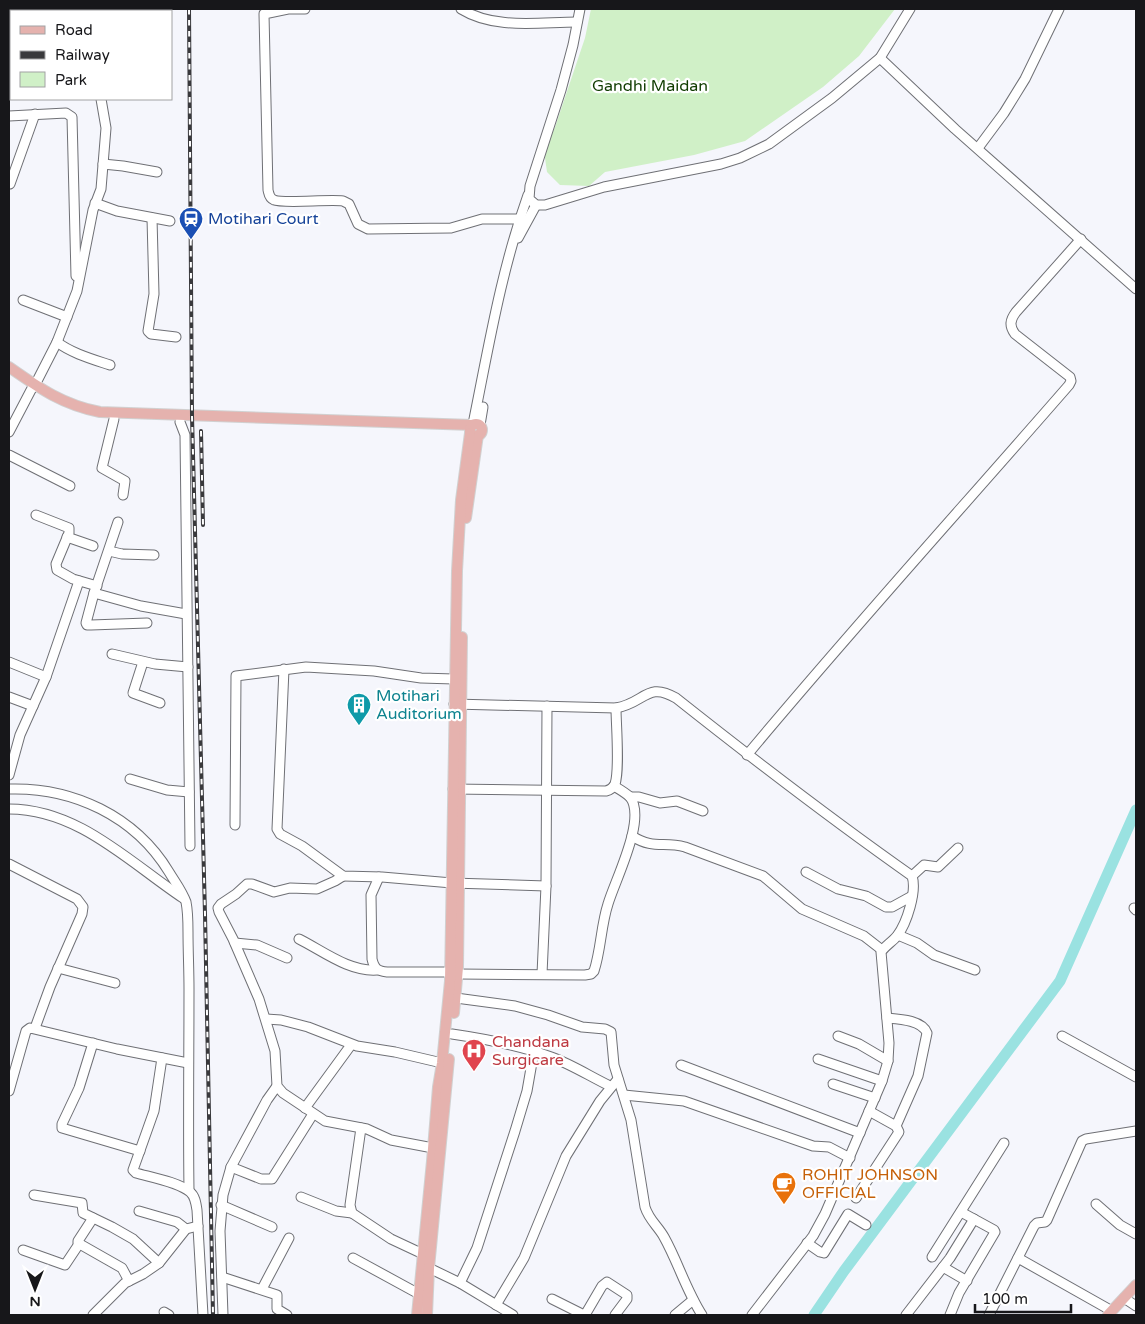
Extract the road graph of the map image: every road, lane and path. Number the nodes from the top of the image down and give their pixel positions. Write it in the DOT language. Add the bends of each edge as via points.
graph roads {
  1 [pos="305,9"];
  2 [pos="461,9"];
  3 [pos="580,9"];
  4 [pos="910,9"];
  5 [pos="1059,9"];
  6 [pos="263,11"];
  7 [pos="577,22"];
  8 [pos="880,58"];
  9 [pos="101,100"];
  10 [pos="35,114"];
  11 [pos="9,116"];
  12 [pos="978,148"];
  13 [pos="104,164"];
  14 [pos="157,172"];
  15 [pos="10,184"];
  16 [pos="528,195"];
  17 [pos="95,203"];
  18 [pos="536,205"];
  19 [pos="152,218"];
  20 [pos="520,219"];
  21 [pos="170,221"];
  22 [pos="1081,239"];
  23 [pos="1136,290"];
  24 [pos="76,291"];
  25 [pos="23,300"];
  26 [pos="67,316"];
  27 [pos="176,337"];
  28 [pos="57,342"];
  29 [pos="110,365"];
  30 [pos="9,367"];
  31 [pos="9,375"];
  32 [pos="33,388"];
  33 [pos="114,419"];
  34 [pos="180,422"];
  35 [pos="474,429"];
  36 [pos="9,432"];
  37 [pos="9,455"];
  38 [pos="70,486"];
  39 [pos="124,495"];
  40 [pos="36,515"];
  41 [pos="118,522"];
  42 [pos="68,537"];
  43 [pos="93,546"];
  44 [pos="109,550"];
  45 [pos="154,556"];
  46 [pos="79,581"];
  47 [pos="95,589"];
  48 [pos="186,614"];
  49 [pos="147,623"];
  50 [pos="112,654"];
  51 [pos="9,662"];
  52 [pos="143,662"];
  53 [pos="188,667"];
  54 [pos="284,669"];
  55 [pos="46,677"];
  56 [pos="454,679"];
  57 [pos="9,697"];
  58 [pos="160,703"];
  59 [pos="458,704"];
  60 [pos="33,706"];
  61 [pos="547,706"];
  62 [pos="616,708"];
  63 [pos="12,751"];
  64 [pos="747,755"];
  65 [pos="9,775"];
  66 [pos="130,779"];
  67 [pos="614,786"];
  68 [pos="457,789"];
  69 [pos="9,790"];
  70 [pos="546,791"];
  71 [pos="189,792"];
  72 [pos="630,797"];
  73 [pos="9,809"];
  74 [pos="703,812"];
  75 [pos="235,825"];
  76 [pos="632,836"];
  77 [pos="190,846"];
  78 [pos="958,848"];
  79 [pos="9,864"];
  80 [pos="806,872"];
  81 [pos="343,876"];
  82 [pos="912,876"];
  83 [pos="379,877"];
  84 [pos="456,883"];
  85 [pos="546,886"];
  86 [pos="912,896"];
  87 [pos="185,900"];
  88 [pos="898,935"];
  89 [pos="300,939"];
  90 [pos="235,943"];
  91 [pos="882,950"];
  92 [pos="287,958"];
  93 [pos="58,968"];
  94 [pos="377,970"];
  95 [pos="976,970"];
  96 [pos="454,973"];
  97 [pos="542,974"];
  98 [pos="115,983"];
  99 [pos="456,998"];
  100 [pos="887,1018"];
  101 [pos="266,1019"];
  102 [pos="35,1028"];
  103 [pos="452,1034"];
  104 [pos="838,1036"];
  105 [pos="1062,1036"];
  106 [pos="93,1043"];
  107 [pos="351,1045"];
  108 [pos="534,1051"];
  109 [pos="162,1058"];
  110 [pos="818,1059"];
  111 [pos="888,1061"];
  112 [pos="188,1063"];
  113 [pos="442,1063"];
  114 [pos="681,1065"];
  115 [pos="1136,1077"];
  116 [pos="618,1079"];
  117 [pos="882,1082"];
  118 [pos="833,1084"];
  119 [pos="277,1086"];
  120 [pos="610,1086"];
  121 [pos="9,1091"];
  122 [pos="624,1095"];
  123 [pos="875,1098"];
  124 [pos="305,1108"];
  125 [pos="869,1111"];
  126 [pos="313,1114"];
  127 [pos="896,1126"];
  128 [pos="361,1128"];
  129 [pos="1136,1131"];
  130 [pos="860,1132"];
  131 [pos="1004,1143"];
  132 [pos="433,1148"];
  133 [pos="140,1151"];
  134 [pos="850,1158"];
  135 [pos="231,1167"];
  136 [pos="188,1190"];
  137 [pos="34,1195"];
  138 [pos="301,1197"];
  139 [pos="856,1198"];
  140 [pos="221,1204"];
  141 [pos="1096,1204"];
  142 [pos="139,1211"];
  143 [pos="962,1212"];
  144 [pos="352,1213"];
  145 [pos="93,1218"];
  146 [pos="974,1219"];
  147 [pos="866,1225"];
  148 [pos="198,1226"];
  149 [pos="272,1227"];
  150 [pos="186,1229"];
  151 [pos="1136,1234"];
  152 [pos="289,1238"];
  153 [pos="808,1243"];
  154 [pos="79,1244"];
  155 [pos="23,1250"];
  156 [pos="422,1254"];
  157 [pos="932,1257"];
  158 [pos="353,1258"];
  159 [pos="1018,1258"];
  160 [pos="159,1263"];
  161 [pos="943,1266"];
  162 [pos="429,1268"];
  163 [pos="222,1277"];
  164 [pos="129,1281"];
  165 [pos="967,1281"];
  166 [pos="460,1283"];
  167 [pos="1136,1285"];
  168 [pos="262,1289"];
  169 [pos="419,1294"];
  170 [pos="1124,1298"];
  171 [pos="552,1299"];
  172 [pos="693,1300"];
  173 [pos="496,1305"];
  174 [pos="1136,1306"];
  175 [pos="1110,1313"];
  176 [pos="97,1314"];
  177 [pos="203,1315"];
  178 [pos="222,1315"];
  179 [pos="287,1315"];
  180 [pos="417,1315"];
  181 [pos="427,1315"];
  182 [pos="513,1315"];
  183 [pos="585,1315"];
  184 [pos="615,1315"];
  185 [pos="675,1315"];
  186 [pos="702,1315"];
  187 [pos="752,1315"];
  188 [pos="906,1315"];
  189 [pos="950,1315"];
  190 [pos="989,1315"];
  1 -- 6 [label="street"];
  2 -- 7 [label="street" via="485,20 500,22"];
  3 -- 7 [label="street"];
  4 -- 8 [label="street"];
  5 -- 12 [label="street" via="1025,79"];
  6 -- 20 [label="street" via="268,190 273,200 343,200 349,204 358,224 368,229 451,228 482,219"];
  7 -- 16 [label="street" via="561,90"];
  8 -- 12 [label="street"];
  8 -- 18 [label="street" via="810,115 769,144 740,158 700,169 604,186"];
  9 -- 13 [label="street" via="106,123"];
  10 -- 11 [label="street"];
  10 -- 15 [label="street"];
  10 -- 24 [label="street" via="66,113 72,117"];
  12 -- 22 [label="street"];
  13 -- 14 [label="street"];
  13 -- 17 [label="street"];
  16 -- 18 [label="street"];
  16 -- 20 [label="street"];
  17 -- 19 [label="street"];
  17 -- 24 [label="street"];
  18 -- 35 [label="street" via="517,240"];
  19 -- 21 [label="street"];
  19 -- 27 [label="street" via="154,294 148,330 151,334"];
  20 -- 35 [label="street" via="498,300"];
  22 -- 23 [label="street"];
  22 -- 64 [label="street" via="1010,321 1015,334 1069,376 1069,385 868,612"];
  24 -- 26 [label="street"];
  25 -- 26 [label="street"];
  26 -- 28 [label="street"];
  28 -- 29 [label="street"];
  28 -- 32 [label="street"];
  30 -- 32 [label="main road"];
  31 -- 32 [label="main road"];
  32 -- 33 [label="main road" via="48,401 76,413"];
  32 -- 35 [label="main road" via="81,409 116,414"];
  32 -- 36 [label="street"];
  33 -- 34 [label="main road"];
  33 -- 39 [label="street" via="102,468 125,481"];
  34 -- 35 [label="main road"];
  34 -- 48 [label="street" via="185,435"];
  35 -- 56 [label="main road" via="459,521"];
  35 -- 59 [label="main road" via="463,562"];
  37 -- 38 [label="street"];
  40 -- 42 [label="street" via="67,527"];
  41 -- 44 [label="street"];
  42 -- 43 [label="street"];
  42 -- 46 [label="street" via="56,568"];
  44 -- 45 [label="street"];
  44 -- 47 [label="street"];
  46 -- 47 [label="street"];
  46 -- 55 [label="street"];
  47 -- 48 [label="street" via="140,606"];
  47 -- 49 [label="street" via="87,625"];
  48 -- 53 [label="street"];
  50 -- 52 [label="street"];
  51 -- 55 [label="street"];
  52 -- 53 [label="street"];
  52 -- 58 [label="street" via="133,693"];
  53 -- 71 [label="street"];
  54 -- 56 [label="street" via="330,668"];
  54 -- 75 [label="street" via="237,675 235,678"];
  54 -- 81 [label="street" via="277,831"];
  55 -- 60 [label="street"];
  56 -- 59 [label="main road"];
  57 -- 60 [label="street"];
  59 -- 61 [label="street"];
  59 -- 68 [label="main road"];
  60 -- 63 [label="street"];
  61 -- 62 [label="street"];
  61 -- 70 [label="street"];
  62 -- 64 [label="street" via="631,705 655,690 663,691"];
  62 -- 67 [label="street"];
  63 -- 65 [label="street"];
  64 -- 82 [label="street"];
  66 -- 71 [label="street" via="167,790"];
  67 -- 70 [label="street" via="606,791"];
  67 -- 72 [label="street"];
  68 -- 70 [label="street"];
  68 -- 84 [label="main road"];
  69 -- 87 [label="street" via="42,790 60,794 90,803 117,818 149,846 167,868"];
  70 -- 85 [label="street"];
  71 -- 77 [label="street"];
  72 -- 74 [label="street" via="660,803 677,801"];
  72 -- 76 [label="street" via="634,816"];
  73 -- 87 [label="street" via="51,815 83,829"];
  76 -- 91 [label="street" via="648,845 685,847 762,876 802,909 864,936"];
  76 -- 97 [label="street" via="608,902 594,971 585,975"];
  78 -- 82 [label="street" via="938,867 922,865"];
  79 -- 93 [label="street" via="83,904 82,914"];
  80 -- 86 [label="street" via="838,889 866,896 886,907"];
  81 -- 83 [label="street"];
  81 -- 90 [label="street" via="317,889 290,888 274,892 247,884 218,908"];
  82 -- 86 [label="street"];
  83 -- 84 [label="street"];
  83 -- 94 [label="street" via="372,890 371,907 372,959"];
  84 -- 85 [label="street"];
  84 -- 96 [label="main road"];
  85 -- 97 [label="street"];
  86 -- 88 [label="street" via="906,921"];
  87 -- 112 [label="street"];
  88 -- 91 [label="street"];
  88 -- 95 [label="street" via="934,954"];
  89 -- 94 [label="street" via="351,966"];
  90 -- 92 [label="street" via="257,945"];
  90 -- 101 [label="street"];
  91 -- 100 [label="street"];
  93 -- 98 [label="street"];
  93 -- 102 [label="street"];
  94 -- 96 [label="street"];
  96 -- 97 [label="street"];
  96 -- 99 [label="main road"];
  96 -- 113 [label="main road"];
  99 -- 103 [label="main road"];
  99 -- 116 [label="street" via="515,1006 582,1027 608,1029 612,1034"];
  100 -- 111 [label="street"];
  100 -- 127 [label="street" via="921,1025 926,1032 918,1076"];
  101 -- 107 [label="street" via="308,1027"];
  101 -- 119 [label="street" via="276,1051"];
  102 -- 106 [label="street"];
  102 -- 121 [label="street" via="26,1031"];
  103 -- 108 [label="street"];
  103 -- 162 [label="main road"];
  104 -- 111 [label="street"];
  105 -- 115 [label="street"];
  106 -- 109 [label="street"];
  106 -- 133 [label="street" via="62,1127"];
  107 -- 113 [label="street"];
  107 -- 124 [label="street"];
  108 -- 120 [label="street"];
  108 -- 166 [label="street" via="515,1131 476,1248"];
  109 -- 112 [label="street"];
  109 -- 133 [label="street" via="154,1112"];
  110 -- 117 [label="street"];
  111 -- 117 [label="street"];
  112 -- 136 [label="street"];
  113 -- 132 [label="main road"];
  114 -- 130 [label="street"];
  116 -- 120 [label="street"];
  116 -- 122 [label="street"];
  117 -- 123 [label="street"];
  118 -- 123 [label="street"];
  119 -- 124 [label="street"];
  119 -- 135 [label="street"];
  120 -- 173 [label="street" via="566,1156 524,1258"];
  122 -- 134 [label="street" via="684,1100"];
  122 -- 172 [label="street" via="637,1150 645,1207 663,1234"];
  123 -- 125 [label="street"];
  124 -- 126 [label="street"];
  125 -- 127 [label="street"];
  125 -- 130 [label="street"];
  126 -- 128 [label="street" via="325,1121"];
  126 -- 135 [label="street" via="272,1180"];
  127 -- 139 [label="street" via="898,1134"];
  128 -- 132 [label="street" via="392,1140"];
  128 -- 144 [label="street" via="350,1206"];
  129 -- 159 [label="street" via="1082,1141 1047,1220 1036,1223"];
  130 -- 134 [label="street"];
  131 -- 143 [label="street"];
  132 -- 156 [label="main road"];
  133 -- 136 [label="street" via="134,1172"];
  134 -- 153 [label="street"];
  135 -- 140 [label="street"];
  136 -- 148 [label="street" via="196,1201"];
  137 -- 145 [label="street" via="82,1203 83,1212"];
  138 -- 144 [label="street" via="336,1211"];
  140 -- 149 [label="street"];
  140 -- 163 [label="street"];
  141 -- 151 [label="street"];
  142 -- 150 [label="street" via="177,1222"];
  143 -- 146 [label="street"];
  143 -- 157 [label="street"];
  144 -- 156 [label="street"];
  145 -- 154 [label="street"];
  145 -- 160 [label="street" via="132,1239"];
  146 -- 161 [label="street"];
  146 -- 165 [label="street" via="994,1230 995,1234"];
  147 -- 153 [label="street" via="848,1214 824,1253"];
  148 -- 150 [label="street"];
  148 -- 177 [label="street"];
  150 -- 160 [label="street"];
  152 -- 168 [label="street"];
  153 -- 187 [label="street"];
  154 -- 155 [label="street" via="65,1265"];
  154 -- 164 [label="street" via="122,1268"];
  156 -- 169 [label="main road"];
  158 -- 169 [label="street"];
  159 -- 175 [label="street"];
  159 -- 190 [label="street"];
  160 -- 164 [label="street"];
  161 -- 165 [label="street"];
  161 -- 188 [label="street"];
  162 -- 166 [label="street"];
  162 -- 181 [label="main road"];
  163 -- 168 [label="street"];
  163 -- 178 [label="street"];
  164 -- 176 [label="street"];
  165 -- 189 [label="street"];
  166 -- 173 [label="street"];
  167 -- 170 [label="main road"];
  168 -- 179 [label="street" via="277,1295 277,1308"];
  169 -- 180 [label="main road"];
  170 -- 174 [label="street"];
  170 -- 175 [label="main road"];
  171 -- 183 [label="street"];
  172 -- 185 [label="street"];
  172 -- 186 [label="street"];
  173 -- 182 [label="street"];
  183 -- 184 [label="street" via="607,1282 627,1295"];
}
